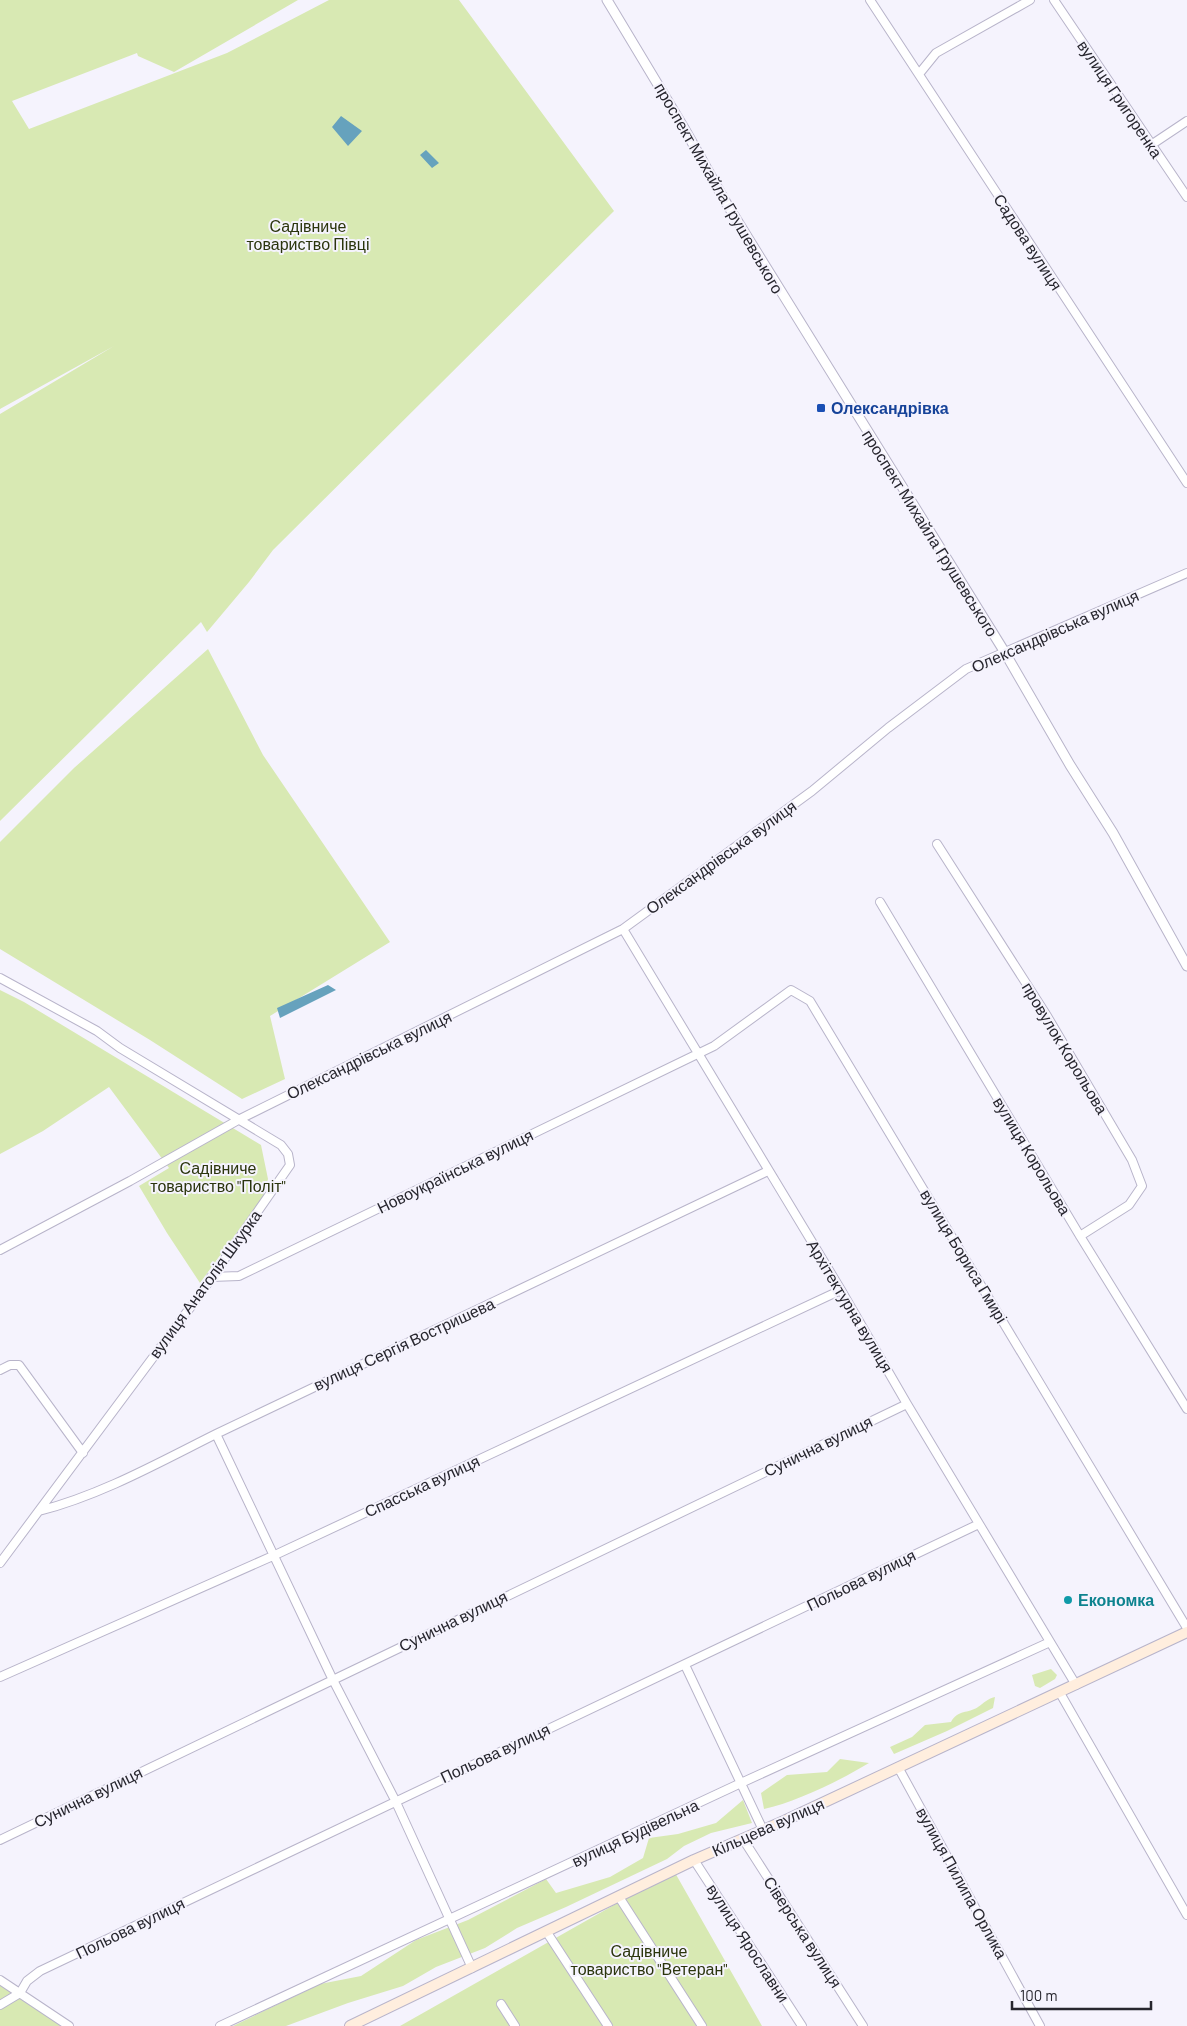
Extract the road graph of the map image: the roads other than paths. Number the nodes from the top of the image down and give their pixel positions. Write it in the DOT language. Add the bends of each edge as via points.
graph roads {
  1 [pos="608,0"];
  2 [pos="870,0"];
  3 [pos="1030,0"];
  4 [pos="1054,0"];
  5 [pos="920,74"];
  6 [pos="1187,121"];
  7 [pos="1151,145"];
  8 [pos="1187,197"];
  9 [pos="1187,483"];
  10 [pos="1187,573"];
  11 [pos="1004,652"];
  12 [pos="937,844"];
  13 [pos="880,902"];
  14 [pos="623,929"];
  15 [pos="1187,966"];
  16 [pos="0,978"];
  17 [pos="697,1054"];
  18 [pos="240,1119"];
  19 [pos="768,1172"];
  20 [pos="1080,1236"];
  21 [pos="0,1250"];
  22 [pos="211,1277"];
  23 [pos="841,1290"];
  24 [pos="0,1370"];
  25 [pos="907,1404"];
  26 [pos="1187,1409"];
  27 [pos="216,1434"];
  28 [pos="83,1453"];
  29 [pos="39,1512"];
  30 [pos="979,1524"];
  31 [pos="275,1555"];
  32 [pos="0,1563"];
  33 [pos="1187,1628"];
  34 [pos="1187,1632"];
  35 [pos="1050,1642"];
  36 [pos="685,1665"];
  37 [pos="0,1677"];
  38 [pos="332,1678"];
  39 [pos="1076,1685"];
  40 [pos="1060,1692"];
  41 [pos="898,1768"];
  42 [pos="741,1783"];
  43 [pos="395,1800"];
  44 [pos="763,1830"];
  45 [pos="743,1838"];
  46 [pos="0,1840"];
  47 [pos="694,1860"];
  48 [pos="619,1897"];
  49 [pos="1184,1902"];
  50 [pos="1187,1915"];
  51 [pos="450,1919"];
  52 [pos="546,1931"];
  53 [pos="472,1968"];
  54 [pos="0,1980"];
  55 [pos="20,1993"];
  56 [pos="501,2004"];
  57 [pos="0,2005"];
  58 [pos="69,2026"];
  59 [pos="220,2026"];
  60 [pos="350,2026"];
  61 [pos="516,2026"];
  62 [pos="608,2026"];
  63 [pos="702,2026"];
  64 [pos="802,2026"];
  65 [pos="863,2026"];
  66 [pos="1040,2026"];
  1 -- 11 [label="street, проспект Михайла Грушевського" via="810,341"];
  2 -- 5 [label="street, Садова вулиця"];
  3 -- 5 [label="street" via="936,53"];
  4 -- 7 [label="street, вулиця Григоренка"];
  5 -- 9 [label="street, Садова вулиця"];
  6 -- 7 [label="street"];
  7 -- 8 [label="street, вулиця Григоренка"];
  10 -- 11 [label="street, Олександрівська вулиця"];
  11 -- 14 [label="street, Олександрівська вулиця" via="966,670 888,728 812,791"];
  11 -- 15 [label="street, проспект Михайла Грушевського" via="1113,833"];
  12 -- 20 [label="street, провулок Корольова" via="1047,1016 1140,1178 1142,1186 1129,1205"];
  13 -- 20 [label="street, вулиця Корольова"];
  14 -- 17 [label="street, Архітектурна вулиця"];
  14 -- 18 [label="street, Олександрівська вулиця"];
  16 -- 18 [label="street, вулиця Анатолія Шкурка" via="97,1031"];
  17 -- 19 [label="street, Архітектурна вулиця"];
  17 -- 22 [label="street, Новоукраїнська вулиця" via="239,1276"];
  17 -- 33 [label="street, вулиця Бориса Гмирі" via="714,1046 791,990 810,1001"];
  18 -- 21 [label="street, Олександрівська вулиця"];
  18 -- 22 [label="street, вулиця Анатолія Шкурка" via="281,1145 288,1154 290,1165"];
  19 -- 23 [label="street, Архітектурна вулиця"];
  19 -- 27 [label="street, вулиця Сергія Востришева"];
  20 -- 26 [label="street, вулиця Корольова"];
  22 -- 28 [label="street, вулиця Анатолія Шкурка"];
  23 -- 25 [label="street, Архітектурна вулиця"];
  23 -- 31 [label="street, Спасська вулиця"];
  24 -- 28 [label="street" via="19,1365"];
  25 -- 30 [label="street, Архітектурна вулиця"];
  25 -- 38 [label="street, Сунична вулиця"];
  27 -- 29 [label="street, вулиця Сергія Востришева" via="75,1502"];
  27 -- 31 [label="street"];
  28 -- 29 [label="street, вулиця Анатолія Шкурка"];
  29 -- 32 [label="street, вулиця Анатолія Шкурка"];
  30 -- 35 [label="street, Архітектурна вулиця"];
  30 -- 36 [label="street, Польова вулиця"];
  31 -- 37 [label="street, Спасська вулиця"];
  31 -- 38 [label="street"];
  34 -- 39 [label="main road, Кільцева вулиця"];
  35 -- 39 [label="street, Архітектурна вулиця"];
  35 -- 42 [label="street, вулиця Будівельна"];
  36 -- 42 [label="street"];
  36 -- 43 [label="street, Польова вулиця"];
  38 -- 43 [label="street"];
  38 -- 46 [label="street, Сунична вулиця"];
  39 -- 40 [label="main road, Кільцева вулиця"];
  40 -- 41 [label="main road, Кільцева вулиця"];
  40 -- 49 [label="street"];
  41 -- 44 [label="main road, Кільцева вулиця"];
  41 -- 66 [label="street, вулиця Пилипа Орлика"];
  42 -- 44 [label="street"];
  42 -- 51 [label="street, вулиця Будівельна"];
  43 -- 51 [label="street"];
  43 -- 55 [label="street, Польова вулиця" via="40,1971 27,1981"];
  44 -- 45 [label="main road, Кільцева вулиця"];
  45 -- 47 [label="main road, Кільцева вулиця"];
  45 -- 65 [label="street, Сіверська вулиця"];
  47 -- 48 [label="main road, Кільцева вулиця"];
  47 -- 64 [label="street, вулиця Ярославни"];
  48 -- 52 [label="main road, Кільцева вулиця"];
  48 -- 63 [label="street"];
  49 -- 50 [label="street"];
  51 -- 53 [label="street"];
  51 -- 59 [label="street, вулиця Будівельна"];
  52 -- 53 [label="main road, Кільцева вулиця"];
  52 -- 62 [label="street"];
  53 -- 60 [label="main road, Кільцева вулиця"];
  54 -- 55 [label="street"];
  55 -- 57 [label="street, Польова вулиця"];
  55 -- 58 [label="street"];
  56 -- 61 [label="street"];
}
